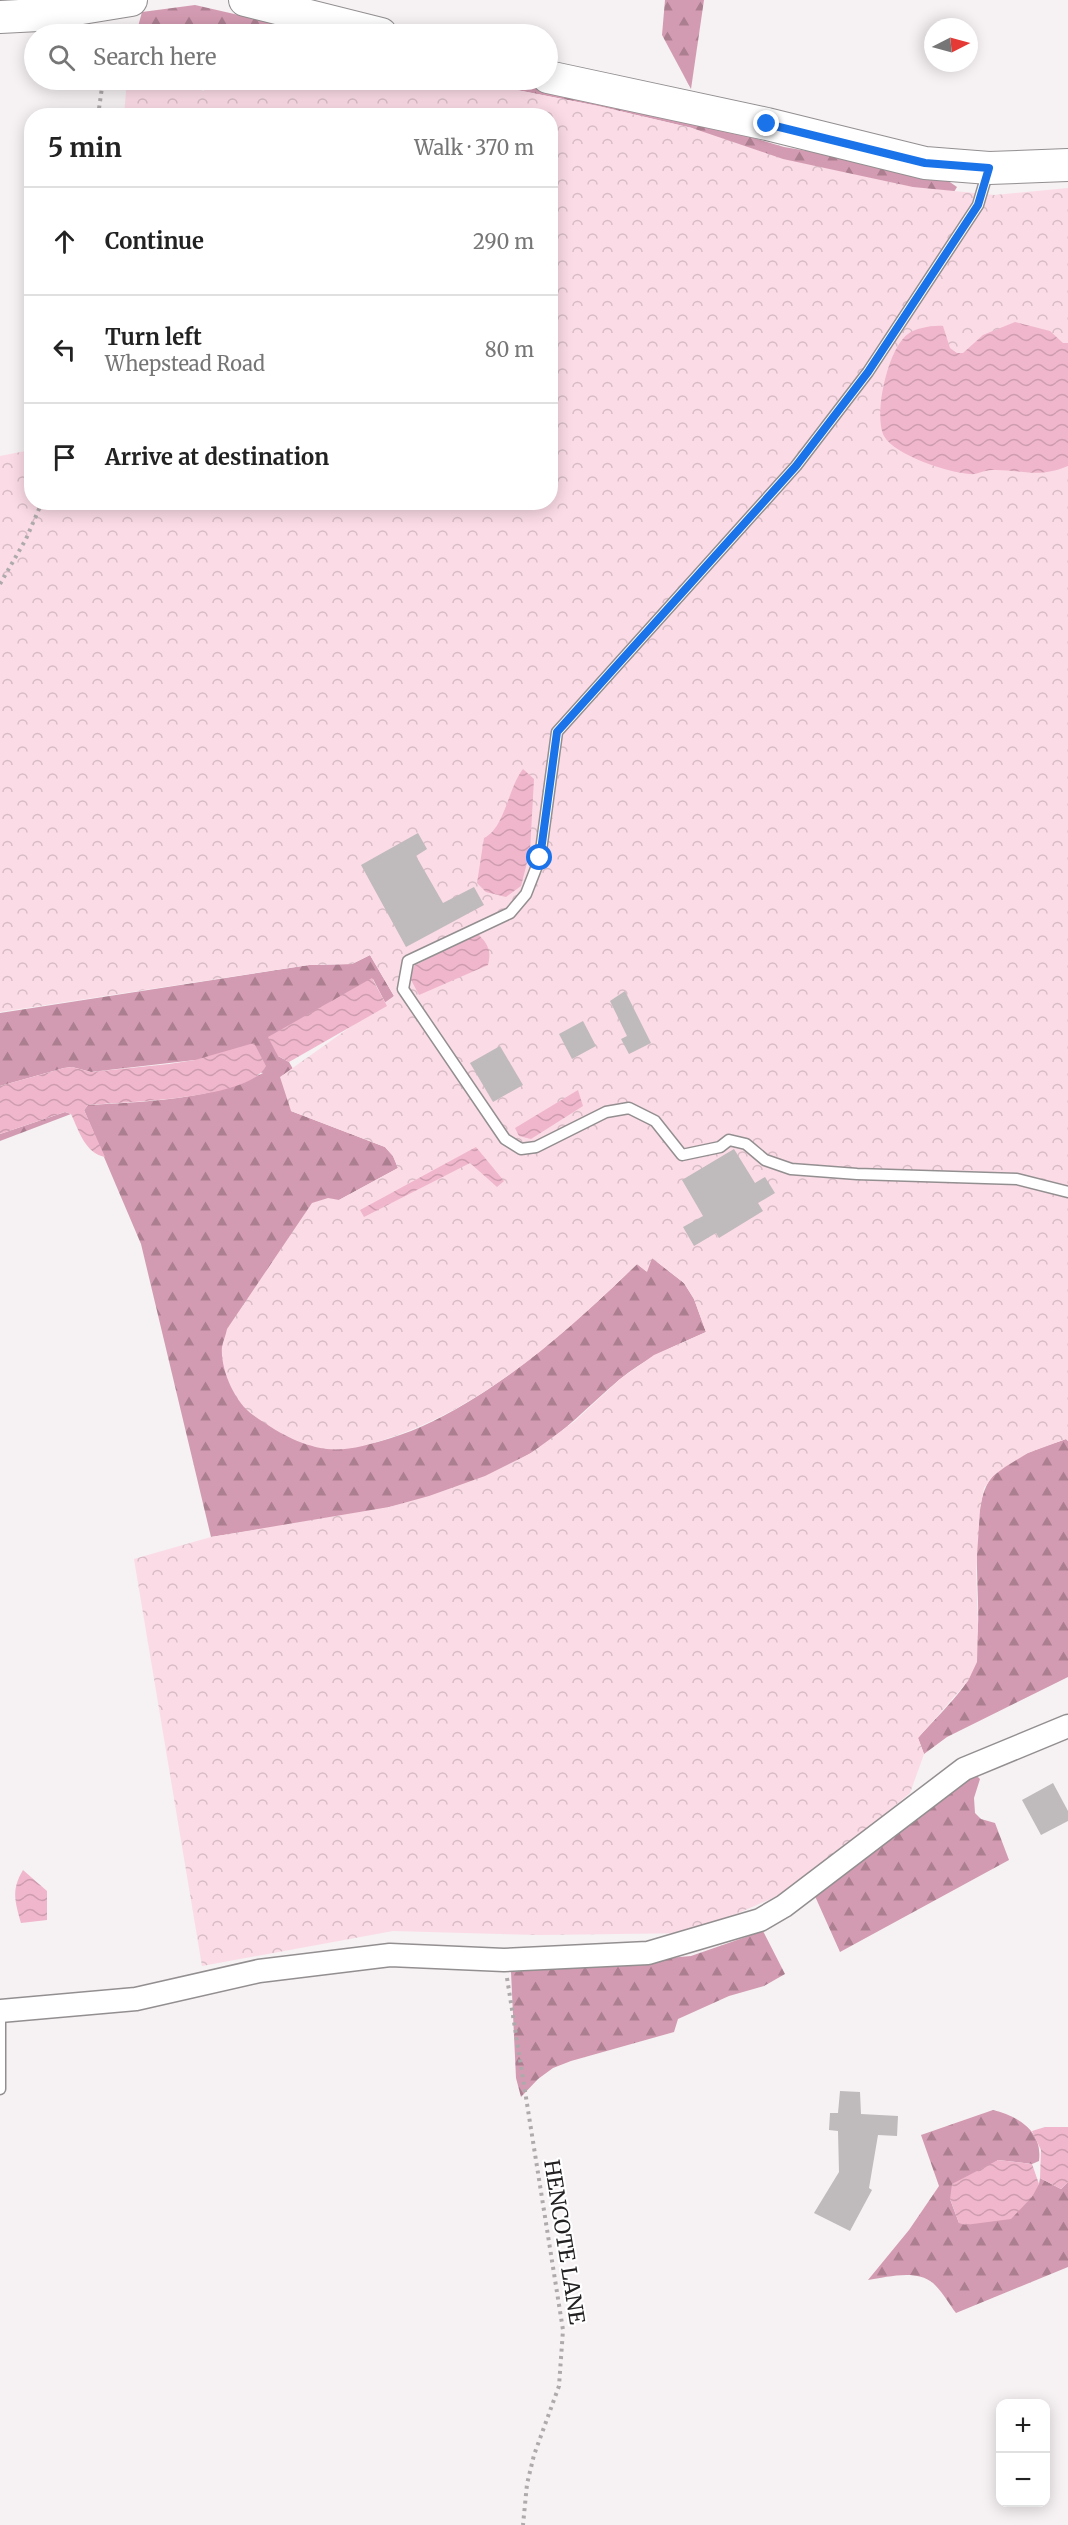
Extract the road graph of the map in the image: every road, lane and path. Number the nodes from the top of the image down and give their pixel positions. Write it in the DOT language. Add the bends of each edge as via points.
graph roads {
  1 [pos="131,0"];
  2 [pos="245,0"];
  3 [pos="0,17"];
  4 [pos="341,24"];
  5 [pos="558,79"];
  6 [pos="102,90"];
  7 [pos="100,108"];
  8 [pos="1068,165"];
  9 [pos="989,168"];
  10 [pos="38,510"];
  11 [pos="0,584"];
  12 [pos="1068,1192"];
  13 [pos="1068,1726"];
  14 [pos="504,1960"];
  15 [pos="0,2011"];
  16 [pos="0,2089"];
  17 [pos="523,2525"];
  1 -- 3 [label="main road" via="39,15"];
  2 -- 4 [label="main road"];
  5 -- 9 [label="main road" via="925,163"];
  6 -- 7 [label="path"];
  8 -- 9 [label="main road"];
  9 -- 12 [label="lane" via="978,205 868,372 796,466 557,732 540,858 526,894 510,913 408,961 403,989 505,1139 521,1149 536,1147 606,1112 629,1108 655,1121 682,1155 720,1147 729,1140 746,1144 765,1160 791,1169 1017,1179"];
  10 -- 11 [label="path"];
  13 -- 14 [label="street" via="964,1769 784,1906 760,1920 648,1953"];
  14 -- 15 [label="street" via="390,1955 259,1971 136,1999"];
  14 -- 17 [label="path, HENCOTE LANE" via="563,2330 559,2386 534,2455"];
  15 -- 16 [label="lane"];
}
